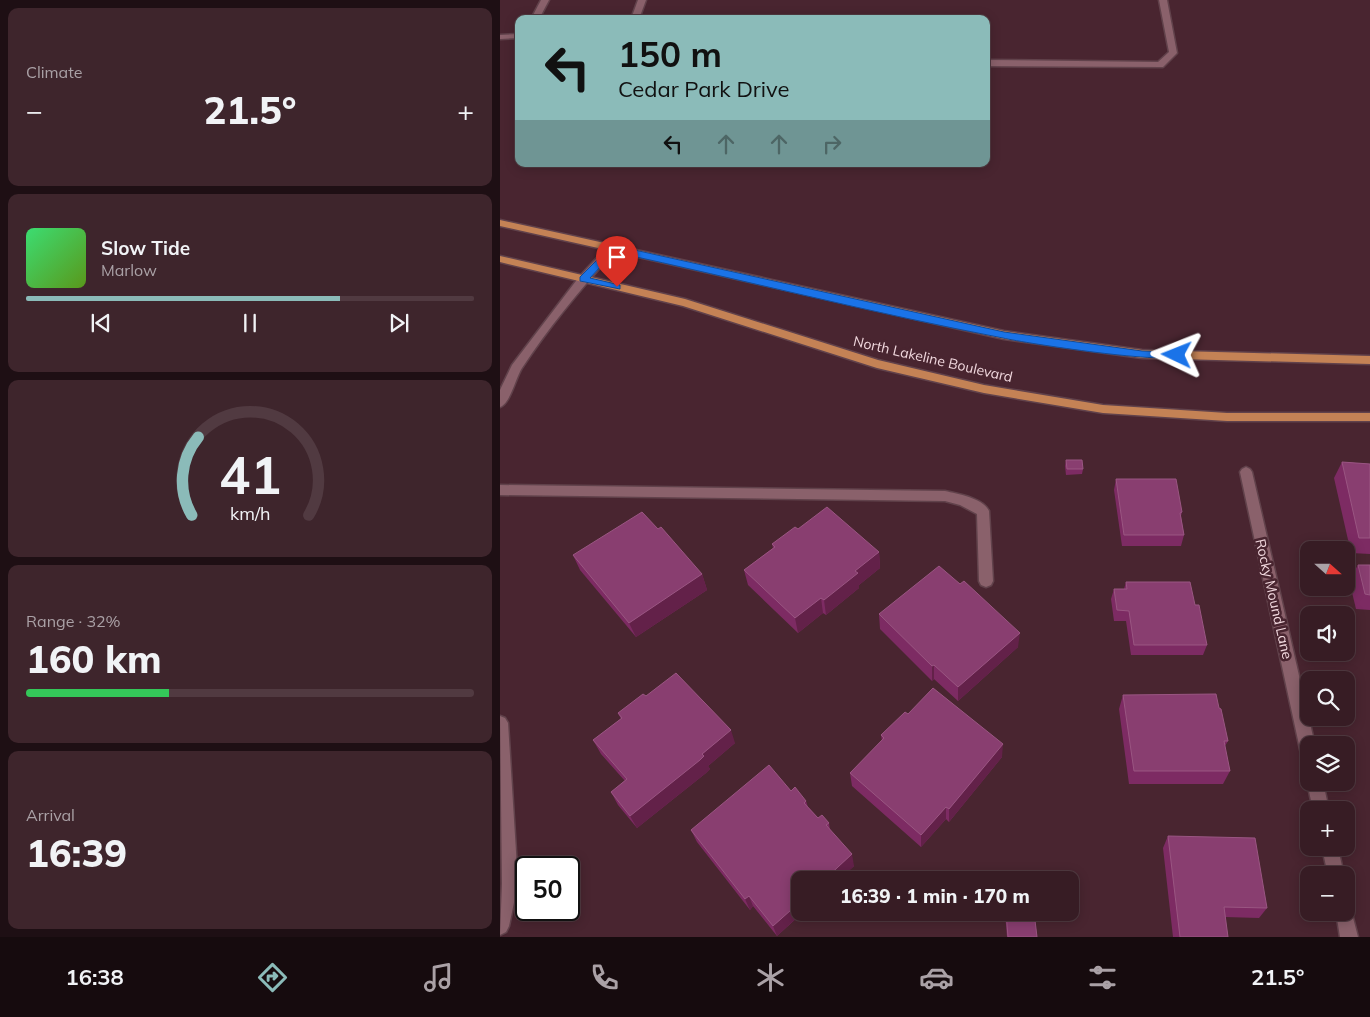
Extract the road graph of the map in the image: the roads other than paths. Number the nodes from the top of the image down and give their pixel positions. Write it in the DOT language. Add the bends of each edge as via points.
graph roads {
  1 [pos="545,0"];
  2 [pos="642,0"];
  3 [pos="1163,0"];
  4 [pos="537,15"];
  5 [pos="636,15"];
  6 [pos="515,36"];
  7 [pos="500,37"];
  8 [pos="990,63"];
  9 [pos="500,223"];
  10 [pos="612,248"];
  11 [pos="500,260"];
  12 [pos="583,279"];
  13 [pos="1370,360"];
  14 [pos="500,403"];
  15 [pos="1370,417"];
  16 [pos="1246,472"];
  17 [pos="500,490"];
  18 [pos="986,581"];
  19 [pos="500,723"];
  20 [pos="1305,736"];
  21 [pos="1346,921"];
  22 [pos="500,926"];
  23 [pos="1350,937"];
  1 -- 4 [label="street"];
  2 -- 5 [label="street"];
  3 -- 8 [label="street" via="1173,53 1160,65"];
  6 -- 7 [label="street"];
  9 -- 10 [label="main road"];
  10 -- 12 [label="street"];
  10 -- 13 [label="main road" via="1004,335 1142,354"];
  11 -- 12 [label="main road, North Lakeline Boulevard"];
  12 -- 14 [label="street" via="516,368"];
  12 -- 15 [label="main road, North Lakeline Boulevard" via="685,303 877,364 984,389 1103,409 1227,417"];
  16 -- 20 [label="street, Rocky Mound Lane"];
  17 -- 18 [label="street" via="945,496 983,511"];
  19 -- 22 [label="street" via="510,884"];
  21 -- 23 [label="street"];
}
